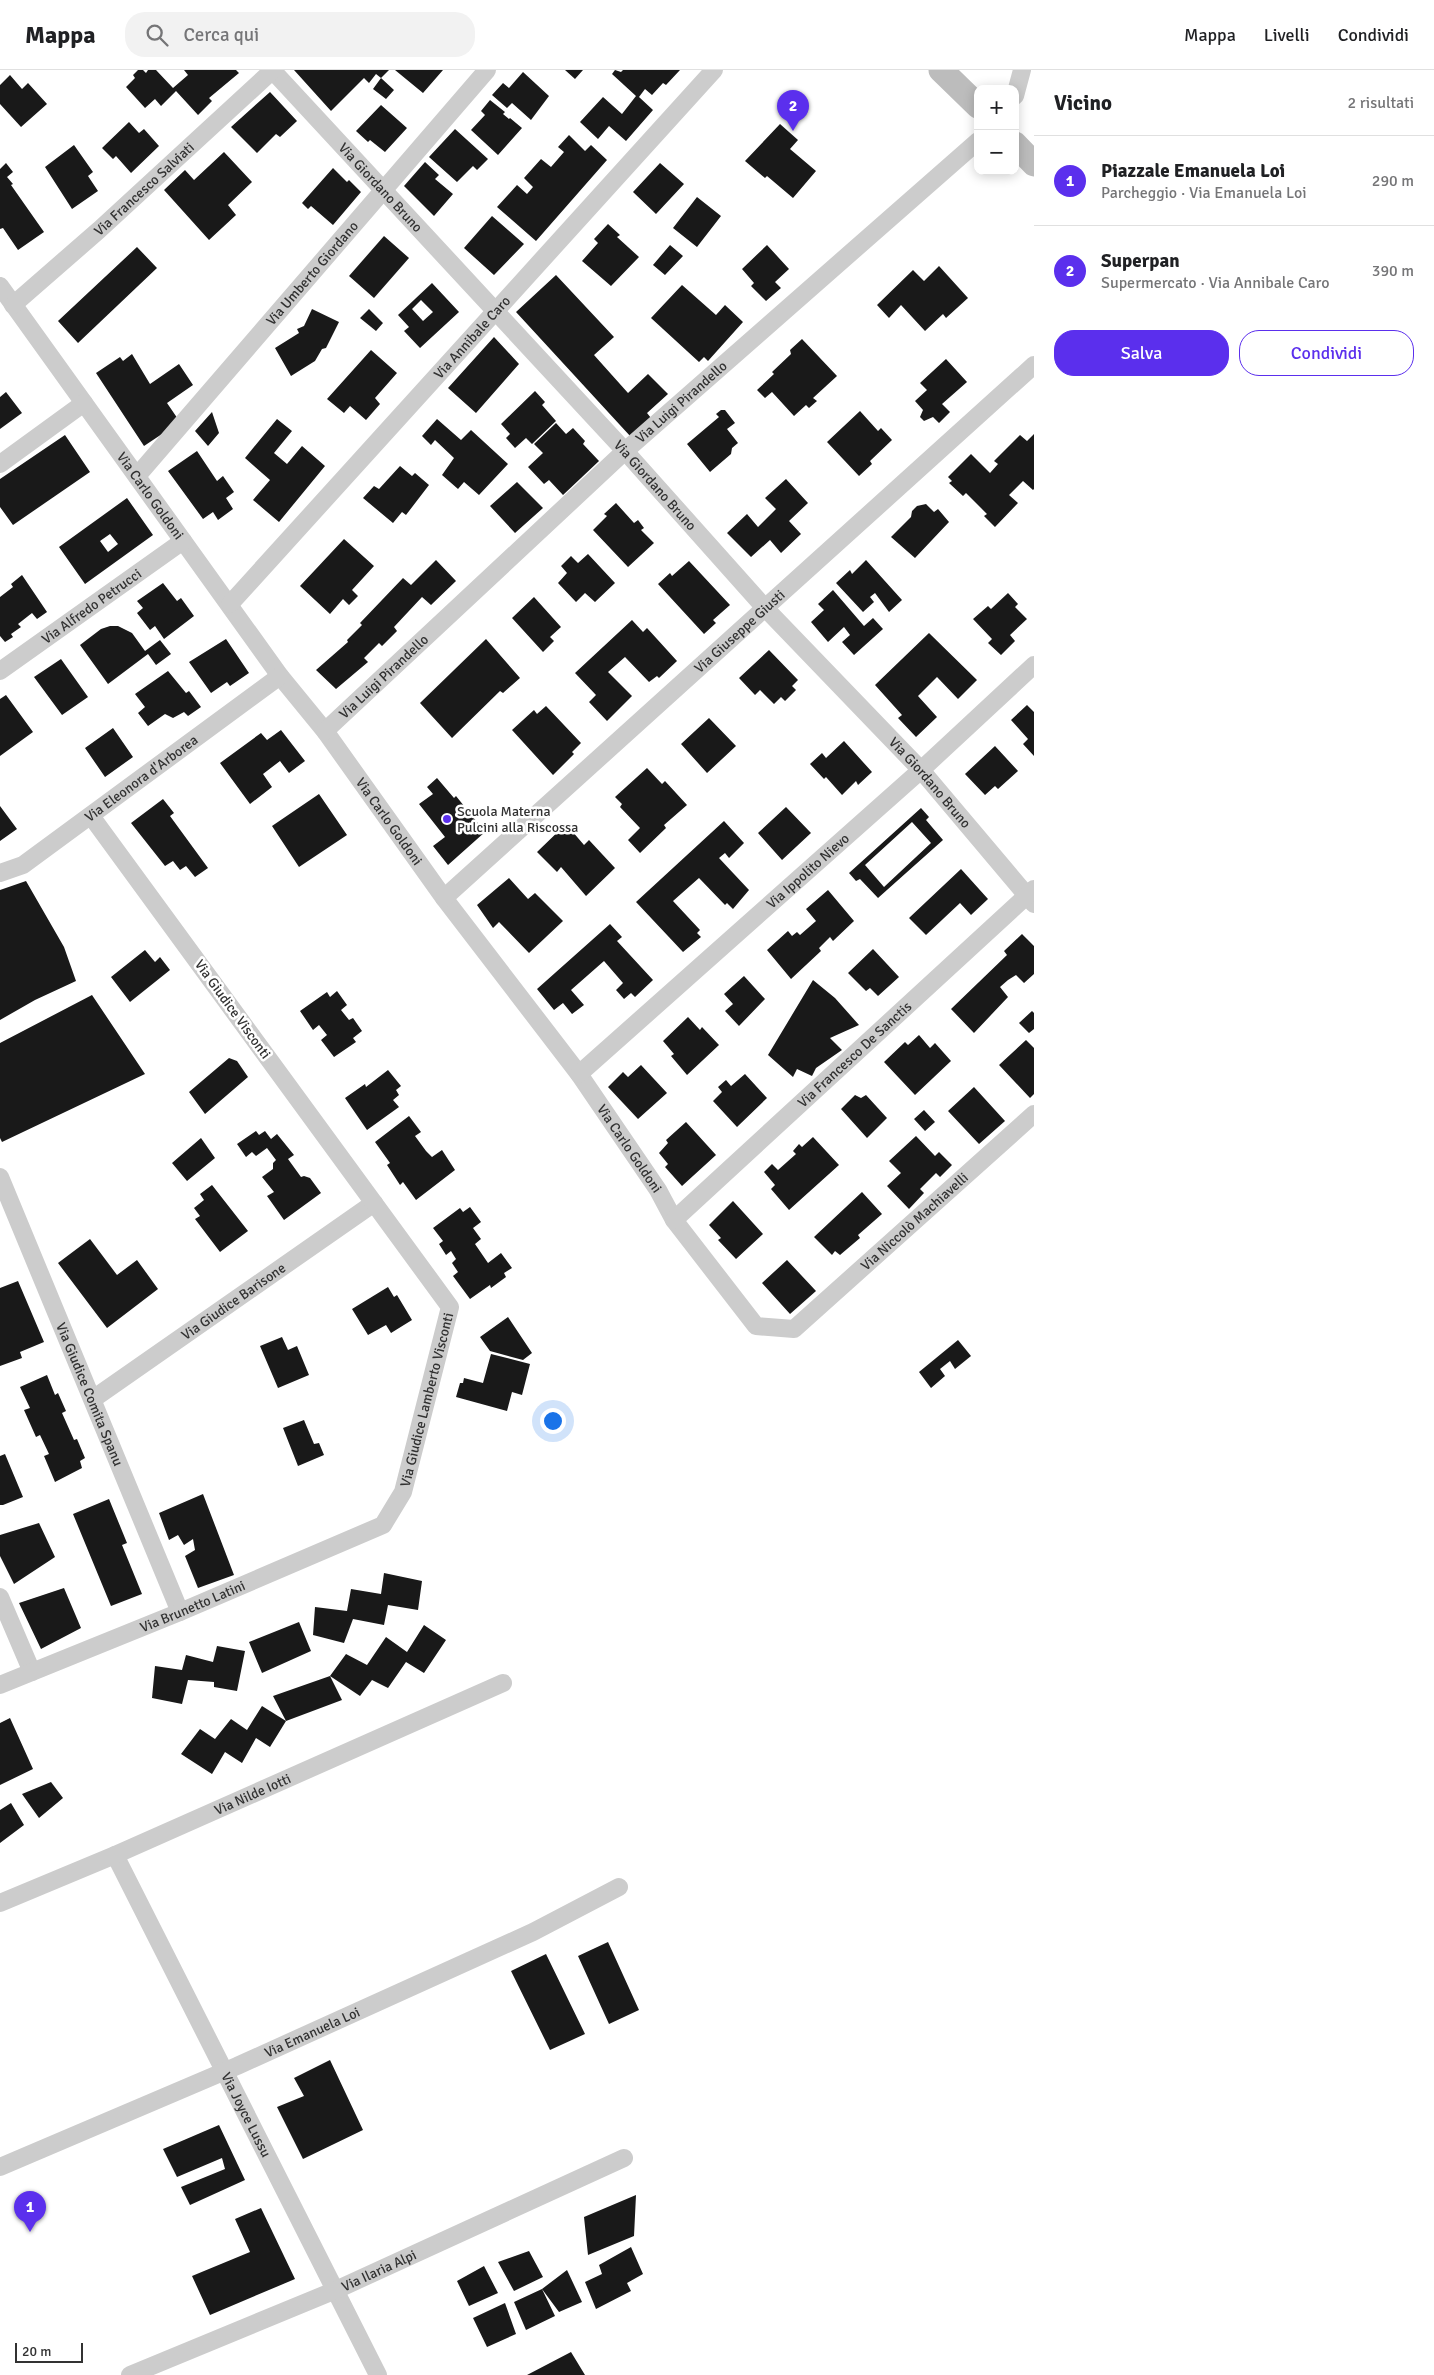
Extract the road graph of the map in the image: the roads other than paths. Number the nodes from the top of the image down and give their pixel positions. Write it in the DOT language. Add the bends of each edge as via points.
graph roads {
  1 [pos="272,70"];
  2 [pos="487,70"];
  3 [pos="714,70"];
  4 [pos="941,70"];
  5 [pos="1022,70"];
  6 [pos="1018,85"];
  7 [pos="974,102"];
  8 [pos="974,145"];
  9 [pos="1019,148"];
  10 [pos="1034,164"];
  11 [pos="382,189"];
  12 [pos="0,286"];
  13 [pos="12,305"];
  14 [pos="496,312"];
  15 [pos="1034,365"];
  16 [pos="84,403"];
  17 [pos="625,451"];
  18 [pos="0,464"];
  19 [pos="136,476"];
  20 [pos="183,541"];
  21 [pos="230,604"];
  22 [pos="765,608"];
  23 [pos="1034,665"];
  24 [pos="0,671"];
  25 [pos="280,676"];
  26 [pos="325,731"];
  27 [pos="921,770"];
  28 [pos="91,816"];
  29 [pos="0,874"];
  30 [pos="1031,896"];
  31 [pos="444,898"];
  32 [pos="579,1074"];
  33 [pos="1034,1114"];
  34 [pos="0,1177"];
  35 [pos="374,1203"];
  36 [pos="674,1220"];
  37 [pos="794,1328"];
  38 [pos="93,1399"];
  39 [pos="383,1525"];
  40 [pos="0,1597"];
  41 [pos="180,1612"];
  42 [pos="32,1672"];
  43 [pos="503,1683"];
  44 [pos="0,1685"];
  45 [pos="115,1855"];
  46 [pos="619,1887"];
  47 [pos="0,1903"];
  48 [pos="226,2071"];
  49 [pos="624,2158"];
  50 [pos="0,2167"];
  51 [pos="336,2290"];
  52 [pos="130,2375"];
  53 [pos="378,2375"];
  1 -- 11 [label="street, Via Giordano Bruno"];
  1 -- 13 [label="street, Via Francesco Salviati" via="99,230"];
  2 -- 11 [label="street, Via Umberto Giordano"];
  3 -- 14 [label="street, Via Annibale Caro"];
  4 -- 7 [label="street"];
  5 -- 6 [label="street"];
  8 -- 17 [label="street, Via Luigi Pirandello"];
  9 -- 10 [label="street"];
  11 -- 14 [label="street, Via Giordano Bruno"];
  11 -- 19 [label="street, Via Umberto Giordano"];
  12 -- 13 [label="street, Via Carlo Goldoni"];
  13 -- 16 [label="street, Via Carlo Goldoni"];
  14 -- 17 [label="street, Via Giordano Bruno"];
  14 -- 21 [label="street, Via Annibale Caro"];
  15 -- 22 [label="street, Via Giuseppe Giusti"];
  16 -- 18 [label="street"];
  16 -- 19 [label="street, Via Carlo Goldoni"];
  17 -- 22 [label="street, Via Giordano Bruno"];
  17 -- 26 [label="street, Via Luigi Pirandello"];
  19 -- 20 [label="street, Via Carlo Goldoni"];
  20 -- 21 [label="street, Via Carlo Goldoni"];
  20 -- 24 [label="street, Via Alfredo Petrucci"];
  21 -- 25 [label="street, Via Carlo Goldoni"];
  22 -- 27 [label="street, Via Giordano Bruno"];
  22 -- 31 [label="street, Via Giuseppe Giusti"];
  23 -- 27 [label="street, Via Ippolito Nievo"];
  25 -- 26 [label="street, Via Carlo Goldoni"];
  25 -- 28 [label="street, Via Eleonora d'Arborea"];
  26 -- 31 [label="street, Via Carlo Goldoni"];
  27 -- 30 [label="street, Via Giordano Bruno"];
  27 -- 32 [label="street, Via Ippolito Nievo"];
  28 -- 29 [label="street, Via Eleonora d'Arborea" via="23,865"];
  28 -- 35 [label="street, Via Giudice Visconti"];
  30 -- 36 [label="street, Via Francesco De Sanctis"];
  31 -- 32 [label="street, Via Carlo Goldoni"];
  32 -- 36 [label="street, Via Carlo Goldoni" via="658,1190"];
  33 -- 37 [label="street, Via Niccolò Machiavelli"];
  34 -- 38 [label="street, Via Giudice Comita Spanu"];
  35 -- 38 [label="street, Via Giudice Barisone"];
  35 -- 39 [label="street, Via Giudice Lamberto Visconti" via="450,1307 404,1492"];
  36 -- 37 [label="street, Via Carlo Goldoni" via="756,1326"];
  38 -- 41 [label="street, Via Giudice Comita Spanu"];
  39 -- 41 [label="street, Via Brunetto Latini"];
  40 -- 42 [label="street"];
  41 -- 42 [label="street, Via Brunetto Latini"];
  42 -- 44 [label="street, Via Brunetto Latini"];
  43 -- 45 [label="street, Via Nilde Iotti"];
  45 -- 47 [label="street, Via Nilde Iotti"];
  45 -- 48 [label="street, Via Joyce Lussu"];
  46 -- 48 [label="street, Via Emanuela Loi" via="533,1932"];
  48 -- 50 [label="street, Via Emanuela Loi"];
  48 -- 51 [label="street, Via Joyce Lussu"];
  49 -- 51 [label="street, Via Ilaria Alpi"];
  51 -- 52 [label="street, Via Ilaria Alpi"];
  51 -- 53 [label="street, Via Joyce Lussu"];
}
